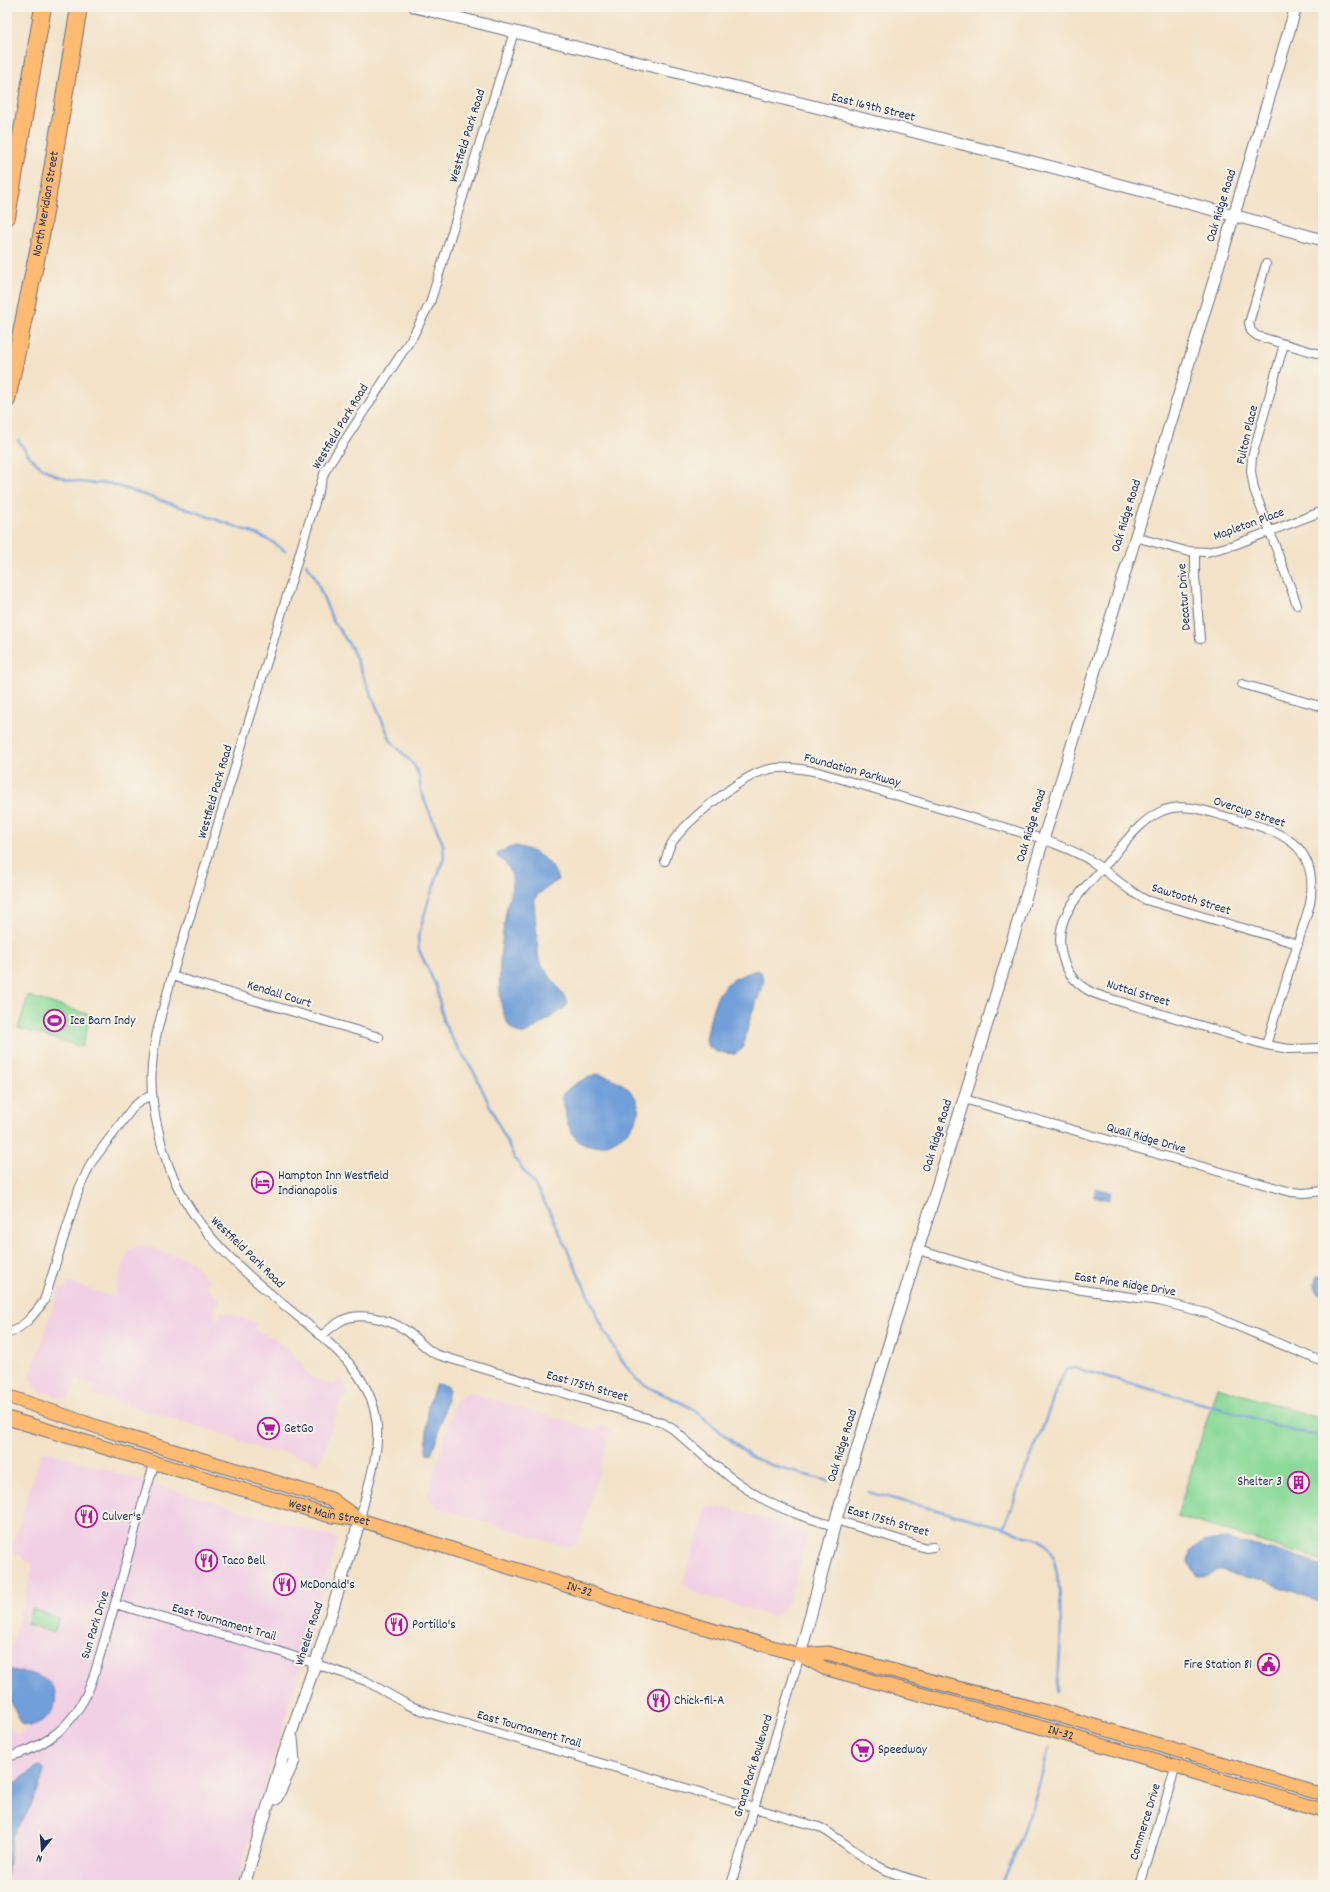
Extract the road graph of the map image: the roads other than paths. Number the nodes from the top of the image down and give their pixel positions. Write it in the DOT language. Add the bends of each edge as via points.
graph roads {
  1 [pos="43,7"];
  2 [pos="79,7"];
  3 [pos="415,7"];
  4 [pos="1296,7"];
  5 [pos="514,32"];
  6 [pos="1234,215"];
  7 [pos="7,217"];
  8 [pos="1323,240"];
  9 [pos="1266,264"];
  10 [pos="1284,344"];
  11 [pos="1323,355"];
  12 [pos="7,400"];
  13 [pos="1323,511"];
  14 [pos="1270,531"];
  15 [pos="1135,537"];
  16 [pos="1195,552"];
  17 [pos="1297,605"];
  18 [pos="1200,640"];
  19 [pos="1242,684"];
  20 [pos="1323,707"];
  21 [pos="1043,839"];
  22 [pos="665,861"];
  23 [pos="1102,868"];
  24 [pos="1298,944"];
  25 [pos="172,976"];
  26 [pos="379,1037"];
  27 [pos="1266,1045"];
  28 [pos="1323,1048"];
  29 [pos="152,1093"];
  30 [pos="964,1099"];
  31 [pos="1323,1191"];
  32 [pos="918,1250"];
  33 [pos="7,1334"];
  34 [pos="321,1336"];
  35 [pos="1323,1362"];
  36 [pos="7,1396"];
  37 [pos="7,1418"];
  38 [pos="155,1462"];
  39 [pos="360,1520"];
  40 [pos="835,1523"];
  41 [pos="933,1547"];
  42 [pos="115,1604"];
  43 [pos="800,1655"];
  44 [pos="315,1664"];
  45 [pos="7,1757"];
  46 [pos="1176,1766"];
  47 [pos="1323,1793"];
  48 [pos="753,1807"];
  49 [pos="1323,1810"];
  50 [pos="244,1885"];
  51 [pos="731,1885"];
  52 [pos="932,1885"];
  53 [pos="1140,1885"];
  1 -- 7 [label="highway"];
  2 -- 12 [label="highway, North Meridian Street" via="41,236"];
  3 -- 5 [label="street, East 169th Street"];
  4 -- 6 [label="street, Oak Ridge Road"];
  5 -- 6 [label="street, East 169th Street"];
  5 -- 25 [label="street, Westfield Park Road" via="430,303 413,336 326,471"];
  6 -- 8 [label="street, East 169th Street"];
  6 -- 15 [label="street, Oak Ridge Road"];
  9 -- 10 [label="street" via="1249,327 1257,336"];
  10 -- 11 [label="street"];
  10 -- 14 [label="street, Fulton Place" via="1251,463 1254,489"];
  13 -- 14 [label="street, Mapleton Place"];
  14 -- 16 [label="street, Mapleton Place" via="1221,549"];
  14 -- 17 [label="street, Fulton Place"];
  15 -- 16 [label="street, Mapleton Place" via="1186,552"];
  15 -- 21 [label="street, Oak Ridge Road"];
  16 -- 18 [label="street, Decatur Drive" via="1194,576"];
  19 -- 20 [label="street"];
  21 -- 22 [label="street, Foundation Parkway" via="818,772 791,767 770,768 758,772 736,786 689,822 672,843"];
  21 -- 23 [label="street, Sawtooth Street"];
  21 -- 30 [label="street, Oak Ridge Road"];
  23 -- 24 [label="street, Sawtooth Street" via="1135,894 1153,903"];
  23 -- 24 [label="street, Overcup Street" via="1142,823 1168,809 1198,809 1266,828 1293,842 1310,868 1310,904"];
  23 -- 27 [label="street, Nuttal Street" via="1071,906 1060,933 1064,960 1075,979 1087,990 1108,998"];
  24 -- 27 [label="street, Overcup Street"];
  25 -- 26 [label="street, Kendall Court"];
  25 -- 29 [label="street, Westfield Park Road" via="155,1043"];
  27 -- 28 [label="street, Nuttal Street" via="1289,1049"];
  29 -- 33 [label="street" via="134,1106 91,1163 79,1190 44,1301 19,1329"];
  29 -- 34 [label="street, Westfield Park Road" via="160,1142 172,1177 188,1208 214,1242"];
  30 -- 31 [label="street, Quail Ridge Drive" via="1291,1192"];
  30 -- 32 [label="street, Oak Ridge Road"];
  32 -- 35 [label="street, East Pine Ridge Drive" via="1026,1282 1159,1301 1206,1313"];
  32 -- 40 [label="street, Oak Ridge Road"];
  34 -- 39 [label="street, Westfield Park Road" via="342,1354 361,1377 376,1419 374,1457"];
  34 -- 40 [label="street, East 175th Street" via="342,1320 352,1317 366,1316 379,1319 404,1329 435,1354 663,1422 729,1477 766,1501 794,1513"];
  36 -- 39 [label="main road, West Main Street" via="118,1434 331,1499"];
  37 -- 38 [label="main road, West Main Street"];
  38 -- 39 [label="main road, West Main Street" via="327,1515"];
  38 -- 42 [label="street, Sun Park Drive"];
  39 -- 43 [label="main road, IN-32" via="653,1613"];
  39 -- 44 [label="street, Wheeler Road"];
  40 -- 41 [label="street, East 175th Street" via="926,1548"];
  40 -- 43 [label="street, Oak Ridge Road"];
  42 -- 44 [label="street, East Tournament Trail"];
  42 -- 45 [label="street, Sun Park Drive" via="89,1688 80,1708 62,1729 46,1741 32,1749"];
  43 -- 46 [label="main road, IN-32" via="824,1668"];
  43 -- 47 [label="main road, IN-32" via="828,1653 1043,1711"];
  43 -- 48 [label="street, Grand Park Boulevard"];
  44 -- 48 [label="street, East Tournament Trail" via="366,1681 425,1712"];
  44 -- 50 [label="street, Wheeler Road"];
  46 -- 49 [label="main road, IN-32"];
  46 -- 53 [label="street, Commerce Drive"];
  48 -- 51 [label="street, Grand Park Boulevard"];
  48 -- 52 [label="street, East Tournament Trail" via="820,1827 882,1869"];
}
